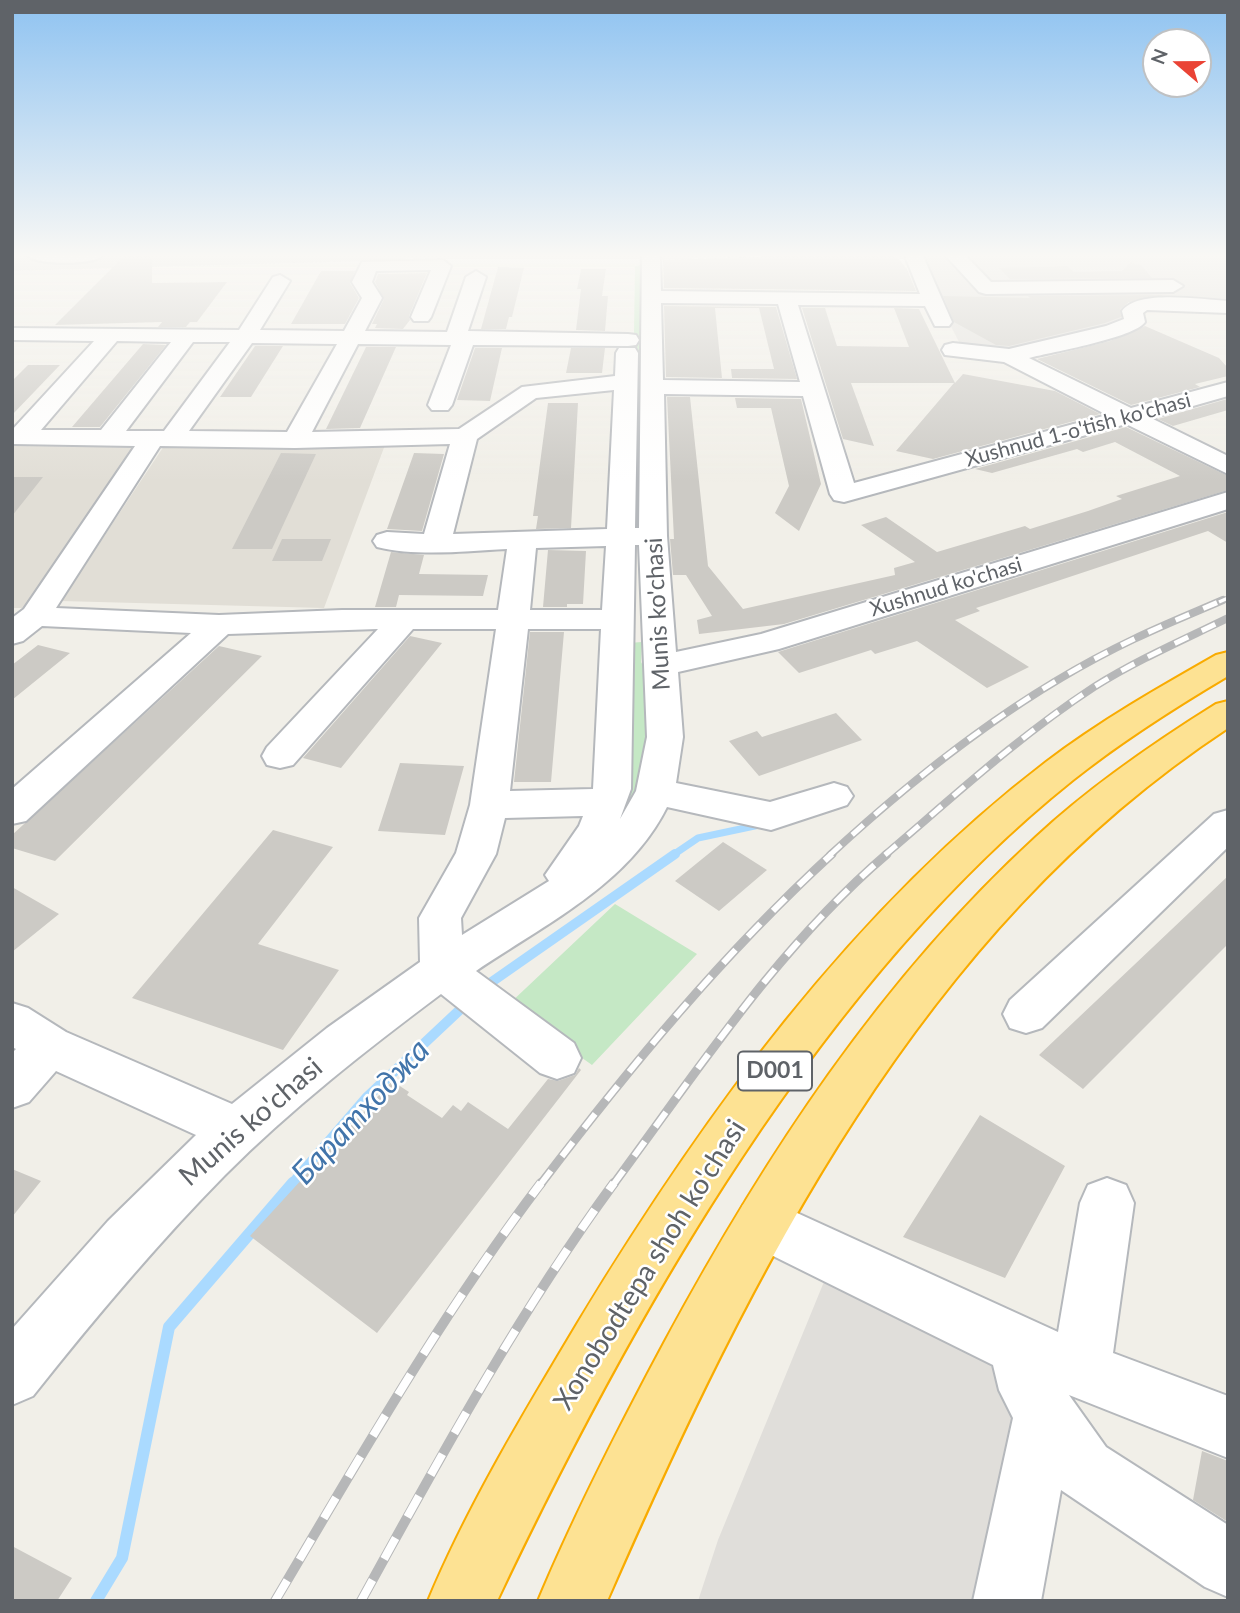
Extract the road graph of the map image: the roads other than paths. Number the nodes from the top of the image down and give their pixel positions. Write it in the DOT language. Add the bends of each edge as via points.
graph roads {
  1 [pos="249,331"];
  2 [pos="356,331"];
  3 [pos="462,331"];
  4 [pos="628,331"];
  5 [pos="646,331"];
  6 [pos="797,331"];
  7 [pos="946,331"];
  8 [pos="1112,331"];
  9 [pos="12,335"];
  10 [pos="111,335"];
  11 [pos="187,335"];
  12 [pos="246,336"];
  13 [pos="354,336"];
  14 [pos="460,337"];
  15 [pos="628,340"];
  16 [pos="1009,356"];
  17 [pos="544,366"];
  18 [pos="638,384"];
  19 [pos="814,389"];
  20 [pos="1228,389"];
  21 [pos="541,391"];
  22 [pos="440,405"];
  23 [pos="1127,417"];
  24 [pos="465,436"];
  25 [pos="16,437"];
  26 [pos="109,437"];
  27 [pos="162,438"];
  28 [pos="295,440"];
  29 [pos="830,447"];
  30 [pos="1228,466"];
  31 [pos="928,471"];
  32 [pos="1228,500"];
  33 [pos="653,536"];
  34 [pos="621,537"];
  35 [pos="523,540"];
  36 [pos="387,541"];
  37 [pos="427,542"];
  38 [pos="412,569"];
  39 [pos="404,619"];
  40 [pos="513,620"];
  41 [pos="24,625"];
  42 [pos="219,625"];
  43 [pos="619,625"];
  44 [pos="660,629"];
  45 [pos="1228,662"];
  46 [pos="662,665"];
  47 [pos="1228,712"];
  48 [pos="280,756"];
  49 [pos="656,792"];
  50 [pos="834,796"];
  51 [pos="608,802"];
  52 [pos="489,805"];
  53 [pos="12,811"];
  54 [pos="1228,824"];
  55 [pos="529,915"];
  56 [pos="442,970"];
  57 [pos="1027,1014"];
  58 [pos="31,1034"];
  59 [pos="556,1058"];
  60 [pos="12,1087"];
  61 [pos="235,1129"];
  62 [pos="1107,1203"];
  63 [pos="762,1223"];
  64 [pos="12,1375"];
  65 [pos="1063,1392"];
  66 [pos="1228,1427"];
  67 [pos="1228,1564"];
  68 [pos="462,1601"];
  69 [pos="572,1601"];
  70 [pos="1007,1601"];
  1 -- 12 [label="street"];
  2 -- 13 [label="street"];
  3 -- 14 [label="street"];
  4 -- 15 [label="street, Munis ko'chasi"];
  5 -- 18 [label="street, Munis ko'chasi"];
  6 -- 19 [label="street, Xushnud 1-o'tish ko'chasi"];
  7 -- 16 [label="street" via="957,359"];
  8 -- 16 [label="street"];
  9 -- 10 [label="street"];
  10 -- 11 [label="street"];
  10 -- 25 [label="street"];
  11 -- 12 [label="street"];
  11 -- 26 [label="street"];
  12 -- 13 [label="street"];
  12 -- 27 [label="street"];
  13 -- 14 [label="street"];
  13 -- 28 [label="street"];
  14 -- 15 [label="street"];
  14 -- 22 [label="street"];
  15 -- 18 [label="street, Munis ko'chasi"];
  16 -- 23 [label="street"];
  17 -- 21 [label="street"];
  18 -- 19 [label="street"];
  18 -- 21 [label="street"];
  18 -- 33 [label="street, Munis ko'chasi"];
  18 -- 34 [label="street, Munis ko'chasi"];
  19 -- 29 [label="street, Xushnud 1-o'tish ko'chasi"];
  20 -- 23 [label="street, Xushnud 1-o'tish ko'chasi"];
  21 -- 24 [label="street" via="530,392"];
  23 -- 30 [label="street"];
  23 -- 31 [label="street, Xushnud 1-o'tish ko'chasi"];
  24 -- 28 [label="street"];
  24 -- 37 [label="street"];
  25 -- 26 [label="street"];
  26 -- 27 [label="street"];
  27 -- 28 [label="street"];
  27 -- 41 [label="street"];
  29 -- 31 [label="street, Xushnud 1-o'tish ko'chasi" via="869,461"];
  29 -- 31 [label="street, Xushnud 1-o'tish ko'chasi" via="844,494"];
  32 -- 46 [label="street, Xushnud ko'chasi" via="768,642"];
  33 -- 34 [label="street"];
  33 -- 44 [label="street, Munis ko'chasi"];
  34 -- 35 [label="street"];
  34 -- 43 [label="street, Munis ko'chasi"];
  35 -- 37 [label="street"];
  35 -- 40 [label="street"];
  36 -- 37 [label="street"];
  37 -- 38 [label="street"];
  39 -- 40 [label="street"];
  39 -- 42 [label="street"];
  39 -- 48 [label="street"];
  40 -- 43 [label="street"];
  40 -- 52 [label="street"];
  41 -- 42 [label="street"];
  42 -- 53 [label="street"];
  43 -- 44 [label="street"];
  43 -- 51 [label="street, Munis ko'chasi"];
  44 -- 46 [label="street, Munis ko'chasi"];
  45 -- 68 [label="highway, Xonobodtepa shoh ko'chasi / D001" via="1117,729 1007,814 936,879 842,986 741,1119 627,1293 556,1417"];
  46 -- 49 [label="street, Munis ko'chasi" via="666,737"];
  47 -- 63 [label="highway, D001" via="1105,799 989,909 928,981 830,1113"];
  49 -- 50 [label="street" via="771,816"];
  49 -- 55 [label="street, Munis ko'chasi" via="629,836 609,856"];
  51 -- 52 [label="street"];
  51 -- 55 [label="street, Munis ko'chasi" via="580,858"];
  52 -- 56 [label="street" via="476,854 440,918"];
  54 -- 57 [label="street"];
  55 -- 56 [label="street, Munis ko'chasi"];
  56 -- 59 [label="street"];
  56 -- 61 [label="street, Munis ko'chasi"];
  58 -- 60 [label="street"];
  58 -- 61 [label="street"];
  61 -- 64 [label="street, Munis ko'chasi" via="108,1260"];
  62 -- 65 [label="street"];
  63 -- 65 [label="street" via="1018,1346 1030,1390"];
  63 -- 69 [label="highway, D001" via="658,1416"];
  65 -- 66 [label="street"];
  65 -- 67 [label="street" via="1084,1469"];
  65 -- 70 [label="street"];
}
